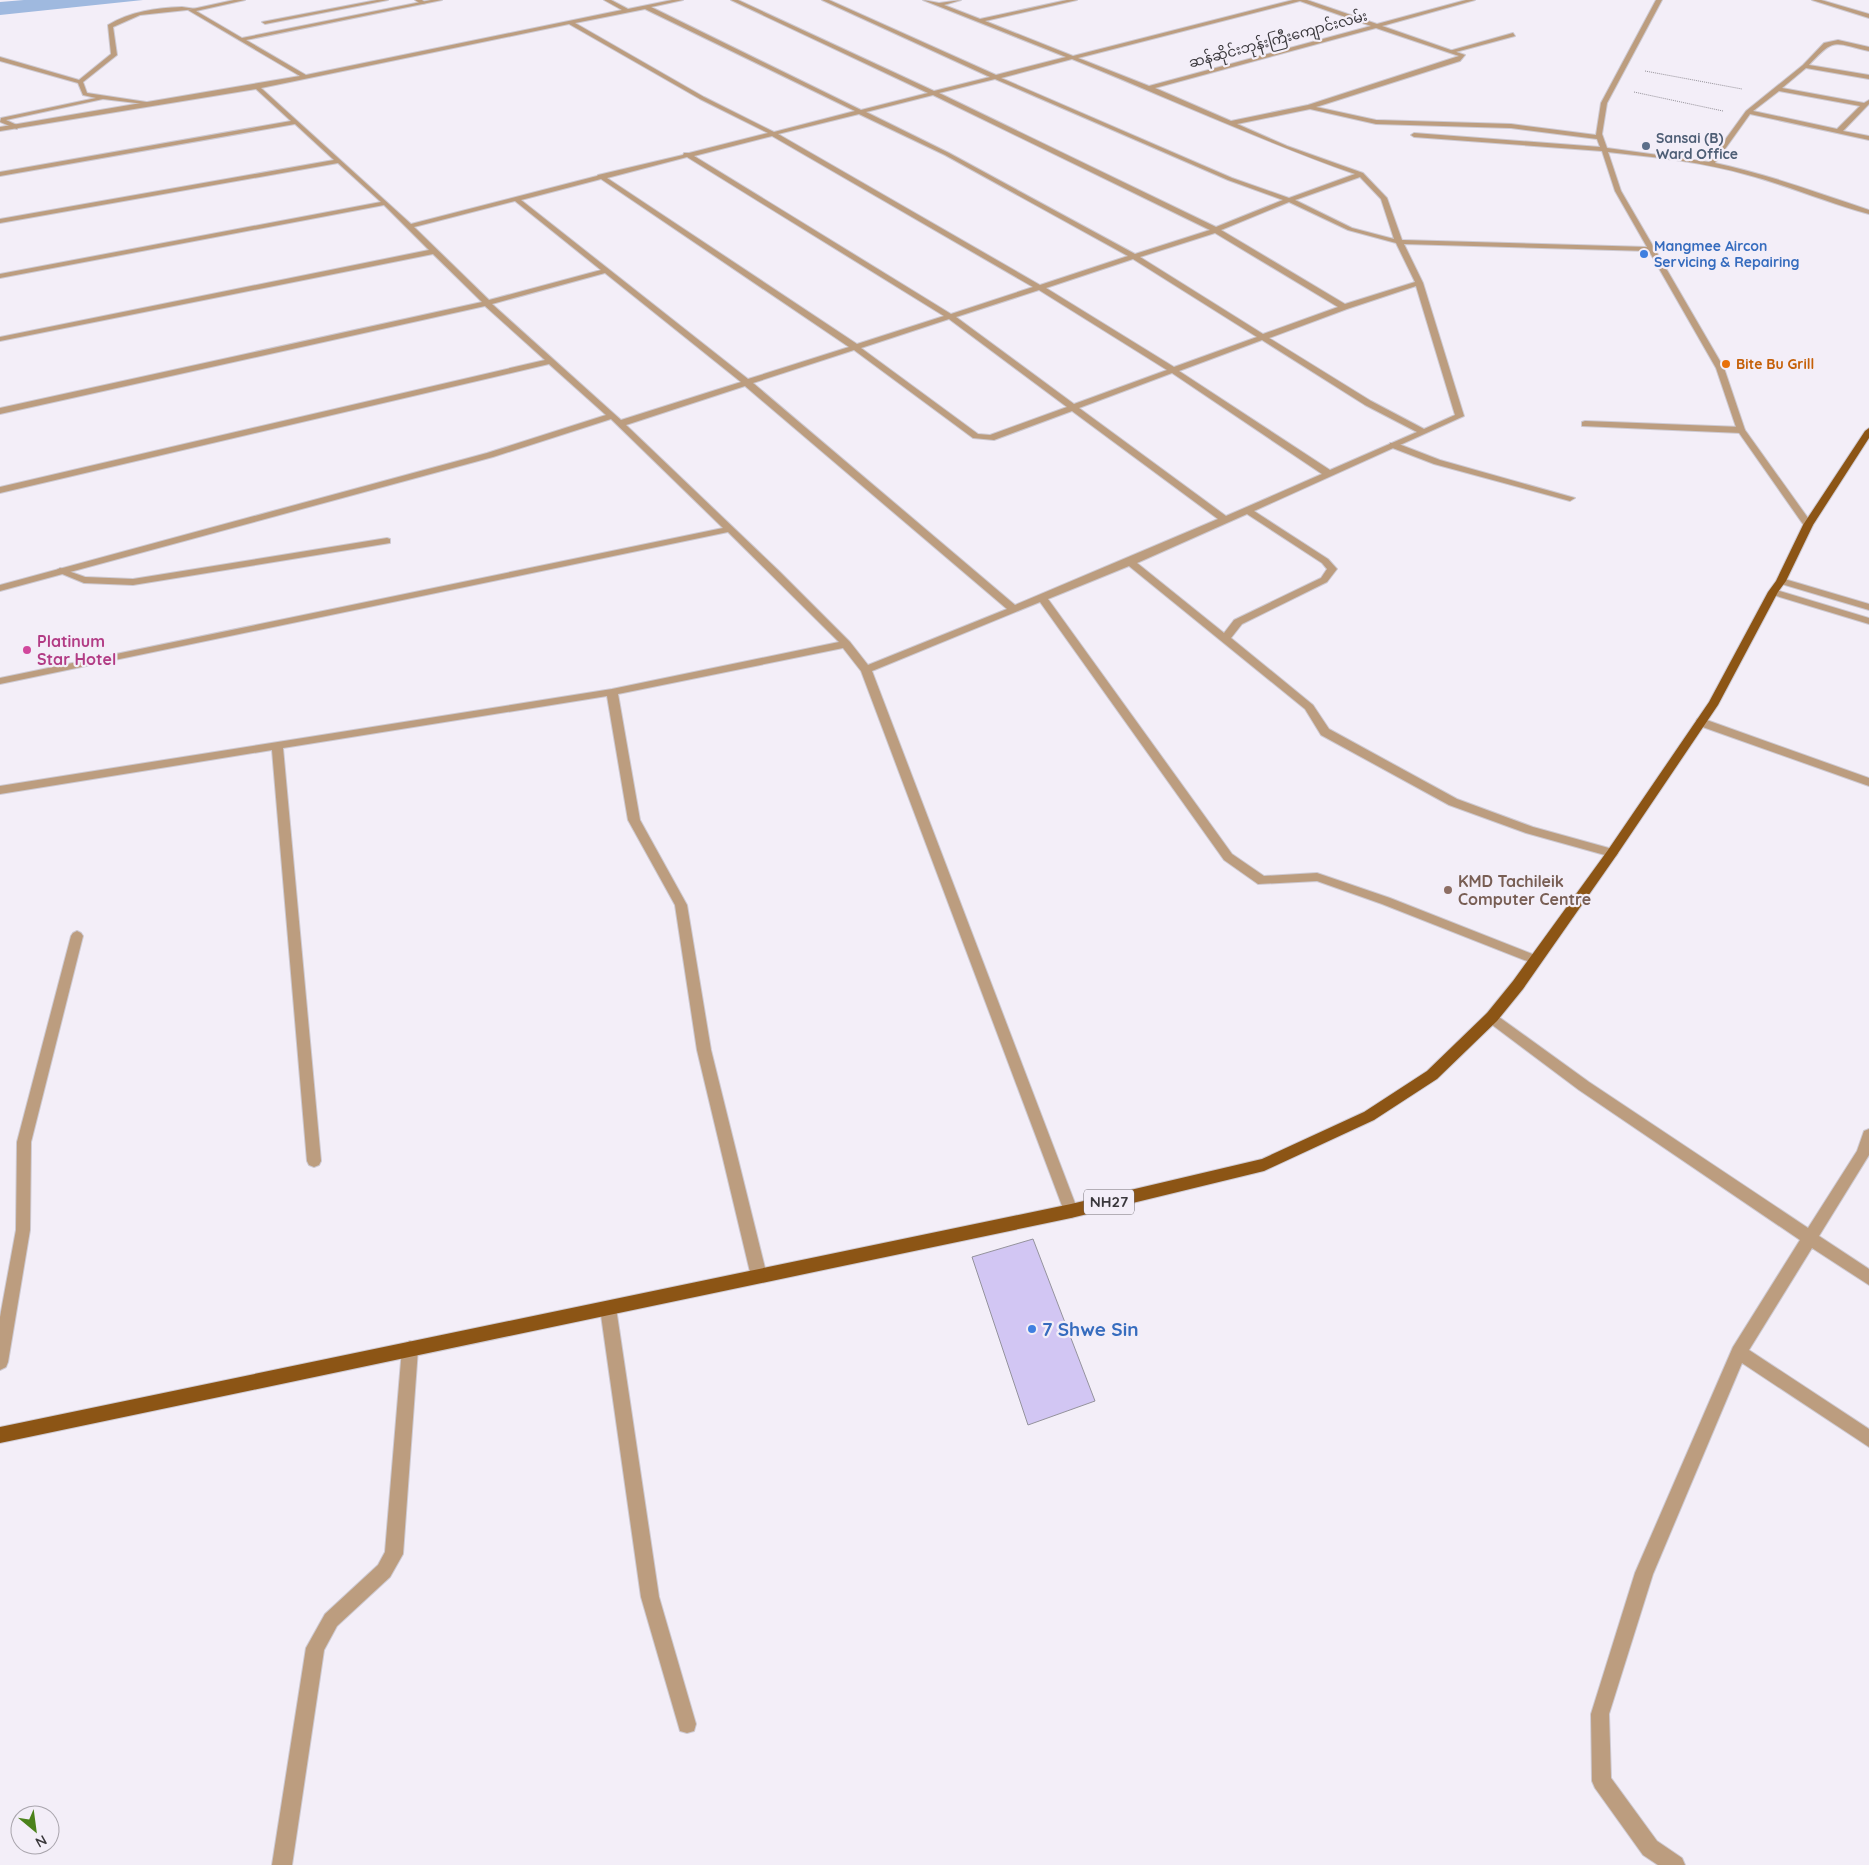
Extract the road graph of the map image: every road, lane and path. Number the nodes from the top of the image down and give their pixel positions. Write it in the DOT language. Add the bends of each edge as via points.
graph roads {
  1 [pos="242,0"];
  2 [pos="385,0"];
  3 [pos="439,0"];
  4 [pos="607,0"];
  5 [pos="680,0"];
  6 [pos="734,0"];
  7 [pos="824,0"];
  8 [pos="926,0"];
  9 [pos="958,0"];
  10 [pos="1074,0"];
  11 [pos="1300,0"];
  12 [pos="1472,0"];
  13 [pos="1659,0"];
  14 [pos="1815,0"];
  15 [pos="421,2"];
  16 [pos="938,5"];
  17 [pos="646,8"];
  18 [pos="193,9"];
  19 [pos="627,11"];
  20 [pos="1869,16"];
  21 [pos="979,21"];
  22 [pos="265,22"];
  23 [pos="571,23"];
  24 [pos="1376,25"];
  25 [pos="1513,35"];
  26 [pos="243,39"];
  27 [pos="1869,49"];
  28 [pos="1452,51"];
  29 [pos="1069,57"];
  30 [pos="0,59"];
  31 [pos="1806,66"];
  32 [pos="1624,67"];
  33 [pos="305,77"];
  34 [pos="994,77"];
  35 [pos="1869,77"];
  36 [pos="80,82"];
  37 [pos="256,87"];
  38 [pos="1149,88"];
  39 [pos="1612,88"];
  40 [pos="1779,89"];
  41 [pos="933,93"];
  42 [pos="1770,94"];
  43 [pos="104,98"];
  44 [pos="1867,103"];
  45 [pos="151,104"];
  46 [pos="1309,107"];
  47 [pos="859,111"];
  48 [pos="1747,114"];
  49 [pos="297,122"];
  50 [pos="1232,123"];
  51 [pos="17,126"];
  52 [pos="0,129"];
  53 [pos="770,132"];
  54 [pos="1838,132"];
  55 [pos="1414,135"];
  56 [pos="1600,137"];
  57 [pos="1869,138"];
  58 [pos="1604,151"];
  59 [pos="686,154"];
  60 [pos="340,161"];
  61 [pos="1711,164"];
  62 [pos="0,174"];
  63 [pos="1361,174"];
  64 [pos="600,176"];
  65 [pos="515,198"];
  66 [pos="1289,200"];
  67 [pos="386,203"];
  68 [pos="1869,212"];
  69 [pos="0,221"];
  70 [pos="410,226"];
  71 [pos="1216,230"];
  72 [pos="1399,242"];
  73 [pos="1651,249"];
  74 [pos="435,251"];
  75 [pos="1133,256"];
  76 [pos="606,271"];
  77 [pos="0,276"];
  78 [pos="1419,284"];
  79 [pos="1039,287"];
  80 [pos="487,303"];
  81 [pos="1344,308"];
  82 [pos="950,316"];
  83 [pos="1262,338"];
  84 [pos="0,339"];
  85 [pos="854,346"];
  86 [pos="551,361"];
  87 [pos="1174,371"];
  88 [pos="745,382"];
  89 [pos="1076,407"];
  90 [pos="0,411"];
  91 [pos="612,416"];
  92 [pos="619,424"];
  93 [pos="1584,424"];
  94 [pos="1740,430"];
  95 [pos="1869,430"];
  96 [pos="1423,432"];
  97 [pos="1393,445"];
  98 [pos="1329,474"];
  99 [pos="0,490"];
  100 [pos="1570,498"];
  101 [pos="1247,510"];
  102 [pos="1225,520"];
  103 [pos="1808,525"];
  104 [pos="730,529"];
  105 [pos="387,541"];
  106 [pos="1130,562"];
  107 [pos="60,571"];
  108 [pos="1777,586"];
  109 [pos="0,588"];
  110 [pos="1043,599"];
  111 [pos="1869,607"];
  112 [pos="1015,610"];
  113 [pos="1869,621"];
  114 [pos="1225,639"];
  115 [pos="846,644"];
  116 [pos="866,670"];
  117 [pos="0,681"];
  118 [pos="612,692"];
  119 [pos="1701,722"];
  120 [pos="277,745"];
  121 [pos="1869,782"];
  122 [pos="0,790"];
  123 [pos="1612,854"];
  124 [pos="78,936"];
  125 [pos="1536,960"];
  126 [pos="1492,1017"];
  127 [pos="1869,1135"];
  128 [pos="314,1161"];
  129 [pos="1071,1211"];
  130 [pos="1810,1238"];
  131 [pos="759,1276"];
  132 [pos="1869,1278"];
  133 [pos="608,1308"];
  134 [pos="410,1349"];
  135 [pos="1740,1352"];
  136 [pos="0,1362"];
  137 [pos="0,1435"];
  138 [pos="1869,1439"];
  139 [pos="687,1724"];
  140 [pos="282,1865"];
  141 [pos="1675,1865"];
  1 -- 18 [label="street"];
  2 -- 22 [label="street"];
  3 -- 15 [label="street"];
  4 -- 19 [label="street"];
  5 -- 17 [label="street"];
  6 -- 41 [label="street"];
  7 -- 34 [label="street"];
  8 -- 16 [label="street"];
  9 -- 16 [label="street"];
  10 -- 21 [label="street"];
  11 -- 24 [label="street"];
  11 -- 29 [label="street"];
  12 -- 24 [label="street, ဆန်ဆိုင်းဘုန်းကြီးကျောင်းလမ်း"];
  13 -- 32 [label="street"];
  14 -- 20 [label="street"];
  15 -- 26 [label="street"];
  16 -- 21 [label="street"];
  17 -- 19 [label="street"];
  17 -- 47 [label="street"];
  18 -- 26 [label="street" via="192,12"];
  18 -- 36 [label="street" via="166,9 120,19 110,26 114,56"];
  19 -- 23 [label="street"];
  21 -- 29 [label="street"];
  23 -- 33 [label="street"];
  23 -- 53 [label="street" via="702,98"];
  24 -- 28 [label="street"];
  24 -- 38 [label="street, ဆန်ဆိုင်းဘုန်းကြီးကျောင်းလမ်း"];
  25 -- 28 [label="street"];
  26 -- 33 [label="street"];
  27 -- 31 [label="street" via="1830,42"];
  28 -- 46 [label="street" via="1462,56 1458,60"];
  29 -- 34 [label="street"];
  29 -- 38 [label="street"];
  30 -- 36 [label="street"];
  31 -- 35 [label="street"];
  31 -- 40 [label="street"];
  32 -- 39 [label="street"];
  32 -- 42 [label="path"];
  33 -- 37 [label="street"];
  34 -- 41 [label="street"];
  34 -- 66 [label="street" via="1230,179"];
  36 -- 43 [label="street" via="85,94"];
  37 -- 45 [label="street"];
  37 -- 49 [label="street"];
  38 -- 50 [label="street"];
  39 -- 48 [label="path"];
  39 -- 56 [label="street" via="1604,104"];
  40 -- 42 [label="street"];
  40 -- 44 [label="street"];
  41 -- 47 [label="street"];
  41 -- 71 [label="street"];
  42 -- 48 [label="street"];
  43 -- 45 [label="street"];
  43 -- 51 [label="street" via="3,120"];
  44 -- 54 [label="street"];
  45 -- 51 [label="street"];
  46 -- 50 [label="street"];
  46 -- 56 [label="street" via="1376,122 1511,126"];
  47 -- 53 [label="street"];
  47 -- 75 [label="street" via="947,154"];
  48 -- 54 [label="street"];
  48 -- 61 [label="street"];
  49 -- 60 [label="street"];
  49 -- 62 [label="street"];
  50 -- 63 [label="street"];
  51 -- 52 [label="street"];
  53 -- 59 [label="street"];
  53 -- 79 [label="street"];
  54 -- 57 [label="street"];
  55 -- 58 [label="street"];
  56 -- 58 [label="street"];
  58 -- 61 [label="street"];
  58 -- 73 [label="street" via="1618,191"];
  59 -- 64 [label="street"];
  59 -- 82 [label="street"];
  60 -- 67 [label="street"];
  60 -- 69 [label="street"];
  61 -- 68 [label="street"];
  63 -- 66 [label="street"];
  63 -- 72 [label="street" via="1384,198"];
  64 -- 65 [label="street"];
  64 -- 85 [label="street"];
  65 -- 70 [label="street"];
  65 -- 76 [label="street"];
  66 -- 71 [label="street"];
  66 -- 72 [label="street" via="1350,229"];
  67 -- 70 [label="street"];
  67 -- 77 [label="street"];
  70 -- 74 [label="street"];
  71 -- 75 [label="street"];
  71 -- 81 [label="street"];
  72 -- 73 [label="street"];
  72 -- 78 [label="street"];
  73 -- 94 [label="street" via="1720,368"];
  74 -- 80 [label="street"];
  74 -- 84 [label="street"];
  75 -- 79 [label="street"];
  75 -- 83 [label="street"];
  76 -- 80 [label="street"];
  76 -- 88 [label="street"];
  78 -- 81 [label="street"];
  78 -- 96 [label="street" via="1460,416"];
  79 -- 82 [label="street"];
  79 -- 87 [label="street"];
  80 -- 86 [label="street"];
  80 -- 90 [label="street"];
  81 -- 83 [label="street"];
  82 -- 85 [label="street"];
  82 -- 89 [label="street"];
  83 -- 87 [label="street"];
  83 -- 96 [label="street" via="1368,403"];
  85 -- 88 [label="street"];
  85 -- 89 [label="street" via="983,438 991,438"];
  86 -- 91 [label="street"];
  86 -- 99 [label="street"];
  87 -- 89 [label="street"];
  87 -- 98 [label="street"];
  88 -- 92 [label="street"];
  88 -- 112 [label="street"];
  89 -- 102 [label="street"];
  91 -- 92 [label="street"];
  91 -- 107 [label="street" via="490,455"];
  92 -- 104 [label="street"];
  93 -- 94 [label="street"];
  94 -- 103 [label="street"];
  95 -- 103 [label="main road, NH27"];
  96 -- 97 [label="street"];
  97 -- 98 [label="street"];
  97 -- 100 [label="street" via="1437,462"];
  98 -- 101 [label="street"];
  101 -- 102 [label="street"];
  101 -- 114 [label="street" via="1332,569 1324,580 1238,622"];
  102 -- 106 [label="street"];
  103 -- 108 [label="main road, NH27"];
  104 -- 115 [label="street"];
  104 -- 117 [label="street"];
  105 -- 107 [label="street" via="133,582 84,580"];
  106 -- 110 [label="street"];
  106 -- 114 [label="street"];
  107 -- 109 [label="street"];
  108 -- 111 [label="street"];
  108 -- 113 [label="street"];
  108 -- 119 [label="main road, NH27"];
  110 -- 112 [label="street"];
  110 -- 125 [label="street" via="1228,857 1262,881 1317,877"];
  112 -- 116 [label="street"];
  114 -- 123 [label="street" via="1309,707 1325,732 1371,758 1453,802 1530,830"];
  115 -- 116 [label="street"];
  115 -- 118 [label="street"];
  116 -- 129 [label="street"];
  118 -- 120 [label="street"];
  118 -- 131 [label="street" via="634,820 680,905 704,1050"];
  119 -- 121 [label="street"];
  119 -- 123 [label="main road, NH27"];
  120 -- 122 [label="street"];
  120 -- 128 [label="street"];
  123 -- 125 [label="main road, NH27"];
  124 -- 136 [label="street" via="24,1142 23,1230"];
  125 -- 126 [label="main road, NH27"];
  126 -- 129 [label="main road, NH27" via="1432,1075 1370,1116 1264,1164"];
  126 -- 130 [label="street" via="1584,1086"];
  127 -- 130 [label="street" via="1863,1153"];
  129 -- 131 [label="main road, NH27"];
  130 -- 132 [label="street"];
  130 -- 135 [label="street"];
  131 -- 133 [label="main road, NH27"];
  133 -- 134 [label="main road, NH27"];
  133 -- 139 [label="street" via="650,1597"];
  134 -- 137 [label="main road, NH27"];
  134 -- 140 [label="street" via="394,1554 384,1571 331,1620 315,1648"];
  135 -- 138 [label="street"];
  135 -- 141 [label="street" via="1644,1574 1600,1714 1602,1781 1650,1848"];
}
